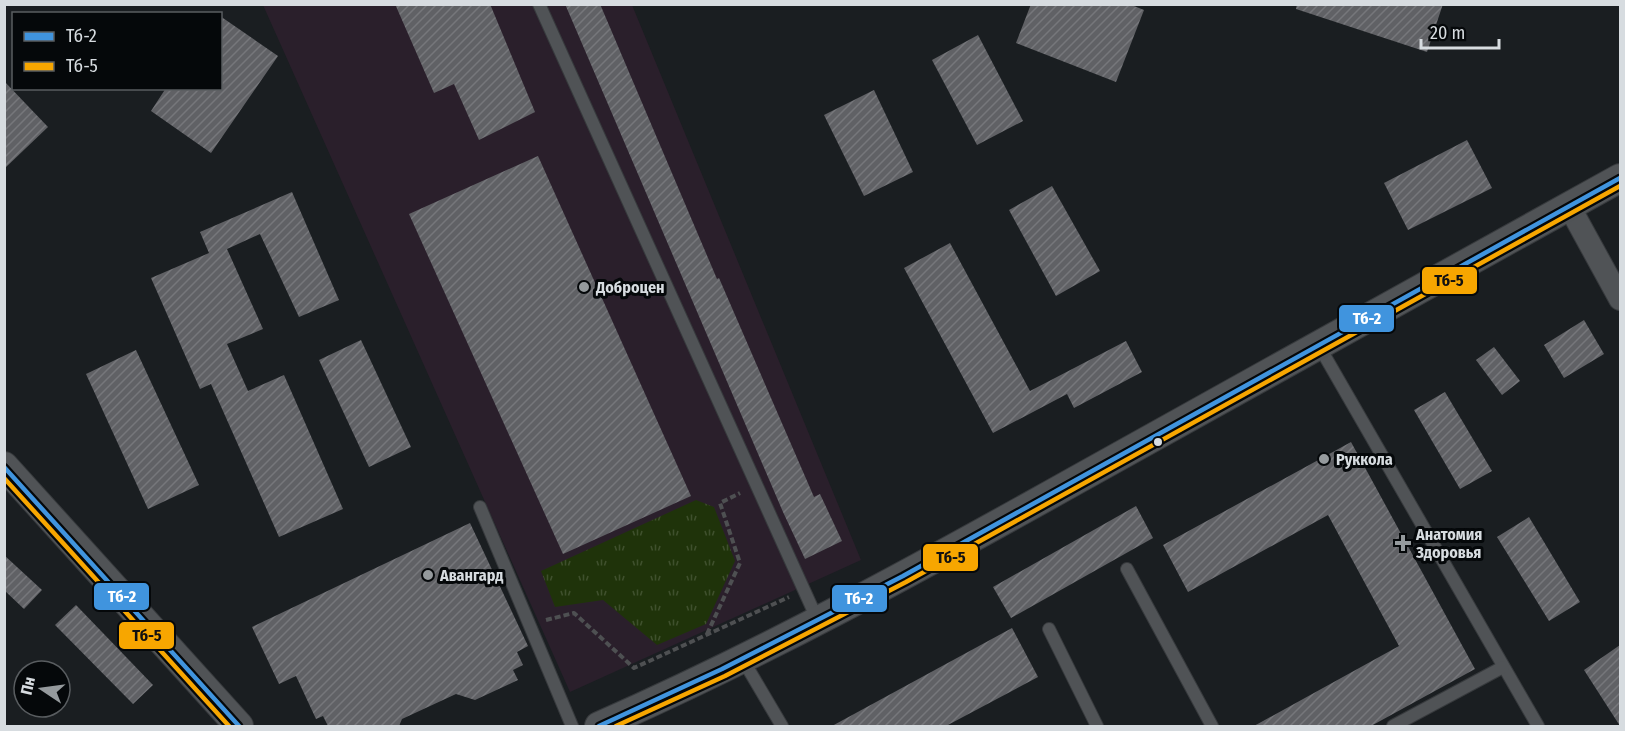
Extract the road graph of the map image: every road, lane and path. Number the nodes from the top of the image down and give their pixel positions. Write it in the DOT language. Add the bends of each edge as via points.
graph roads {
  1 [pos="539,4"];
  2 [pos="1620,178"];
  3 [pos="1569,206"];
  4 [pos="1620,299"];
  5 [pos="1319,346"];
  6 [pos="4,466"];
  7 [pos="757,485"];
  8 [pos="480,507"];
  9 [pos="1127,569"];
  10 [pos="804,589"];
  11 [pos="818,622"];
  12 [pos="528,624"];
  13 [pos="1049,629"];
  14 [pos="707,635"];
  15 [pos="743,660"];
  16 [pos="1503,667"];
  17 [pos="239,726"];
  18 [pos="572,726"];
  19 [pos="599,726"];
  20 [pos="782,726"];
  21 [pos="1097,726"];
  22 [pos="1212,726"];
  23 [pos="1393,726"];
  24 [pos="1538,726"];
  1 -- 7 [label="lane"];
  2 -- 3 [label="street"];
  3 -- 4 [label="street"];
  3 -- 5 [label="street"];
  5 -- 11 [label="street"];
  5 -- 16 [label="lane"];
  6 -- 17 [label="street"];
  7 -- 10 [label="lane"];
  7 -- 14 [label="path" via="720,503 740,562"];
  8 -- 12 [label="lane"];
  9 -- 22 [label="lane"];
  10 -- 11 [label="lane"];
  10 -- 14 [label="path"];
  11 -- 15 [label="street"];
  12 -- 14 [label="path" via="574,613 634,669"];
  12 -- 18 [label="lane"];
  13 -- 21 [label="lane"];
  15 -- 19 [label="street"];
  15 -- 20 [label="lane"];
  16 -- 23 [label="lane"];
  16 -- 24 [label="lane"];
}
